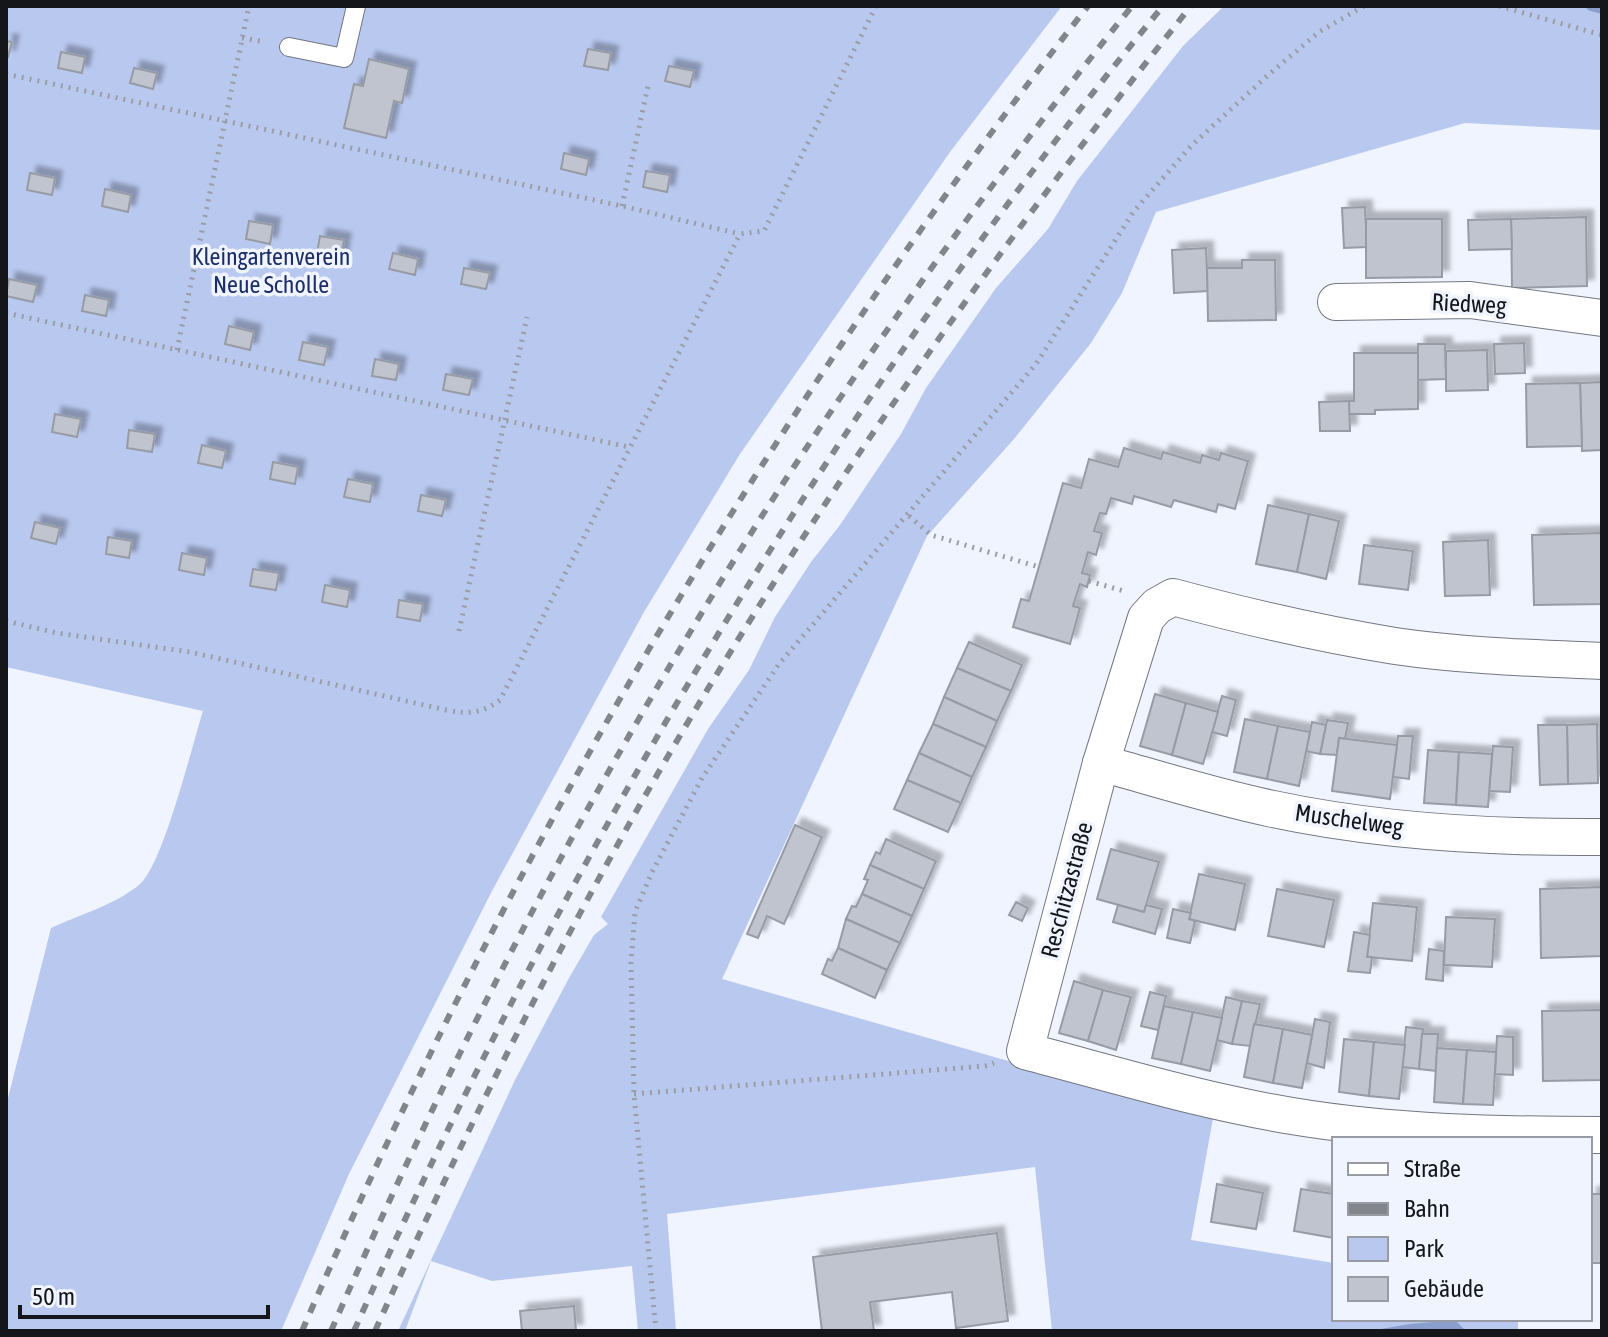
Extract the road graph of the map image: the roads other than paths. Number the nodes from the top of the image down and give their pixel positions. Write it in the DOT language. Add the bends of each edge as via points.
graph roads {
  1 [pos="356,6"];
  2 [pos="289,47"];
  3 [pos="1336,302"];
  4 [pos="1602,318"];
  5 [pos="1602,661"];
  6 [pos="1101,763"];
  7 [pos="1602,837"];
  8 [pos="1602,1135"];
  1 -- 2 [label="lane" via="344,58"];
  3 -- 4 [label="street, Riedweg" via="1470,300"];
  5 -- 6 [label="street, Reschitzastraße" via="1397,646 1317,633 1173,597 1146,618"];
  6 -- 7 [label="street, Muschelweg" via="1272,809 1359,824 1442,833"];
  6 -- 8 [label="street, Reschitzastraße" via="1025,1051 1292,1116 1444,1132"];
}
